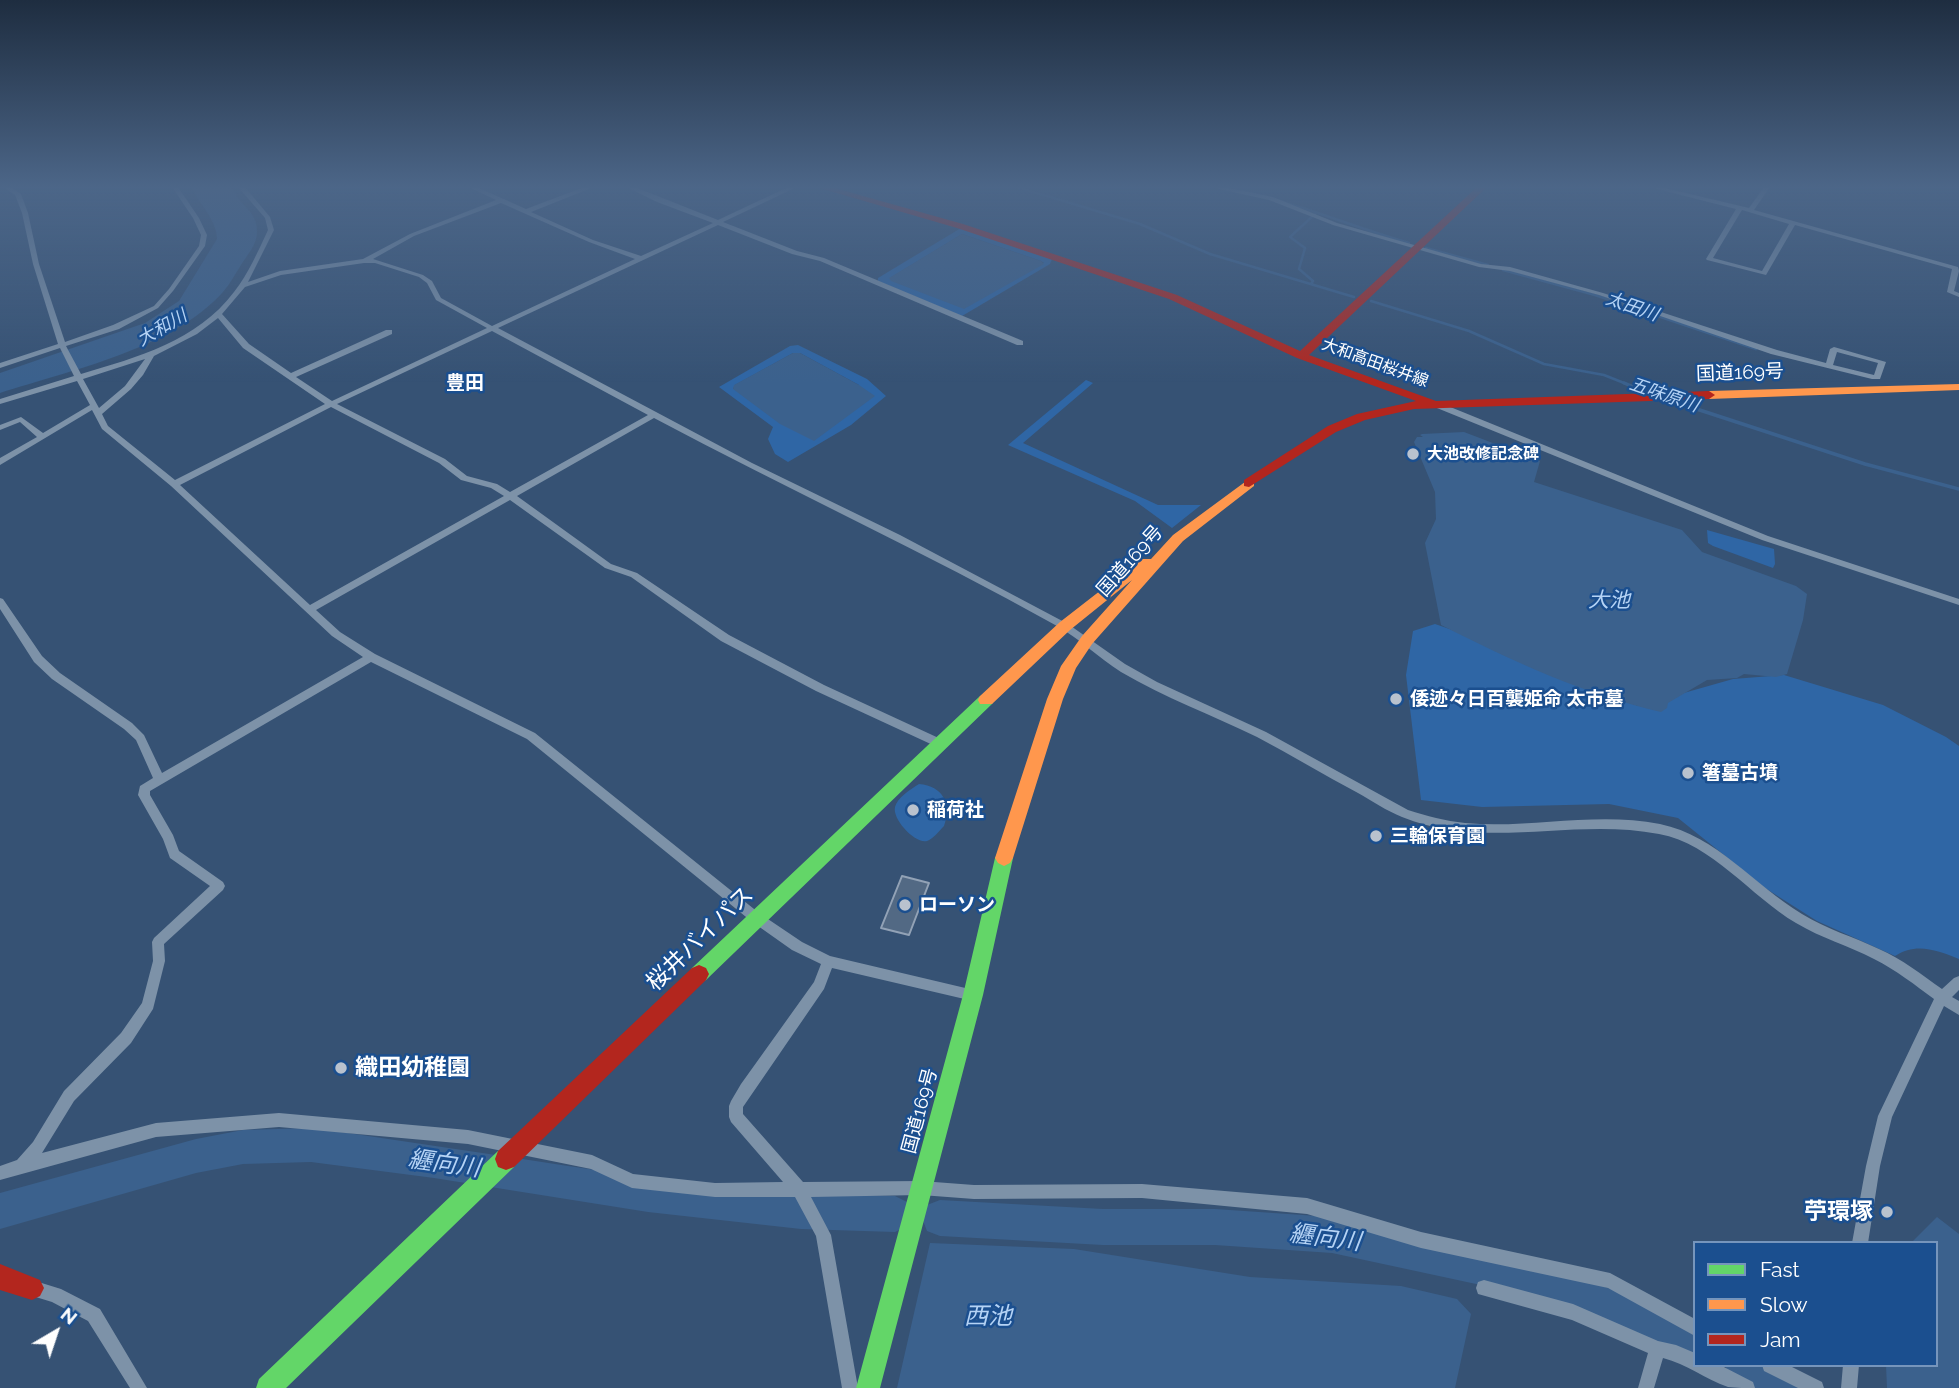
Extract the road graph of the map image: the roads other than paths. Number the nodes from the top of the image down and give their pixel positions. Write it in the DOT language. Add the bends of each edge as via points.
graph roads {
  1 [pos="34,252"];
  2 [pos="198,252"];
  3 [pos="259,252"];
  4 [pos="384,252"];
  5 [pos="623,252"];
  6 [pos="652,252"];
  7 [pos="790,252"];
  8 [pos="1037,252"];
  9 [pos="1413,252"];
  10 [pos="1437,252"];
  11 [pos="1713,252"];
  12 [pos="1777,252"];
  13 [pos="1898,252"];
  14 [pos="639,258"];
  15 [pos="364,261"];
  16 [pos="1957,268"];
  17 [pos="245,285"];
  18 [pos="1959,295"];
  19 [pos="219,315"];
  20 [pos="492,327"];
  21 [pos="389,332"];
  22 [pos="1020,344"];
  23 [pos="63,347"];
  24 [pos="151,355"];
  25 [pos="1301,356"];
  26 [pos="0,366"];
  27 [pos="1829,366"];
  28 [pos="75,375"];
  29 [pos="291,376"];
  30 [pos="1959,387"];
  31 [pos="1477,401"];
  32 [pos="0,402"];
  33 [pos="1432,402"];
  34 [pos="331,404"];
  35 [pos="96,410"];
  36 [pos="654,414"];
  37 [pos="1465,415"];
  38 [pos="0,428"];
  39 [pos="41,436"];
  40 [pos="0,462"];
  41 [pos="174,484"];
  42 [pos="510,496"];
  43 [pos="1178,538"];
  44 [pos="0,601"];
  45 [pos="1959,602"];
  46 [pos="310,609"];
  47 [pos="1065,626"];
  48 [pos="1087,640"];
  49 [pos="371,657"];
  50 [pos="939,743"];
  51 [pos="159,780"];
  52 [pos="755,917"];
  53 [pos="828,961"];
  54 [pos="1959,982"];
  55 [pos="973,995"];
  56 [pos="1942,997"];
  57 [pos="1959,1009"];
  58 [pos="518,1145"];
  59 [pos="22,1166"];
  60 [pos="0,1172"];
  61 [pos="921,1188"];
  62 [pos="801,1193"];
  63 [pos="1860,1241"];
  64 [pos="0,1276"];
  65 [pos="32,1288"];
  66 [pos="1484,1288"];
  67 [pos="1693,1327"];
  68 [pos="1657,1349"];
  69 [pos="1693,1361"];
  70 [pos="1706,1367"];
  71 [pos="1774,1367"];
  72 [pos="1851,1367"];
  73 [pos="139,1388"];
  74 [pos="268,1388"];
  75 [pos="850,1388"];
  76 [pos="868,1388"];
  77 [pos="1646,1388"];
  78 [pos="1747,1388"];
  79 [pos="1816,1388"];
  80 [pos="1849,1388"];
  1 -- 23 [label="street"];
  2 -- 23 [label="street" via="156,307"];
  3 -- 17 [label="street"];
  4 -- 15 [label="street"];
  5 -- 14 [label="street"];
  6 -- 14 [label="street"];
  7 -- 22 [label="street" via="822,259"];
  8 -- 25 [label="main road" via="1173,297"];
  9 -- 25 [label="main road, 大和高田桜井線"];
  10 -- 27 [label="street" via="1601,294"];
  11 -- 12 [label="street" via="1709,259 1764,274"];
  13 -- 16 [label="street"];
  14 -- 20 [label="street"];
  15 -- 17 [label="street" via="288,272"];
  15 -- 20 [label="street" via="421,276 430,282 438,299"];
  16 -- 18 [label="street" via="1950,292"];
  17 -- 19 [label="street"];
  19 -- 24 [label="street" via="183,341"];
  19 -- 29 [label="street" via="246,346"];
  20 -- 34 [label="street"];
  20 -- 36 [label="street"];
  21 -- 29 [label="street"];
  23 -- 26 [label="street"];
  23 -- 28 [label="street"];
  24 -- 28 [label="street"];
  24 -- 35 [label="street" via="129,390"];
  25 -- 33 [label="main road, 大和高田桜井線"];
  27 -- 27 [label="street" via="1872,377 1877,376 1882,362 1834,349"];
  28 -- 32 [label="street"];
  28 -- 35 [label="street"];
  29 -- 34 [label="street"];
  30 -- 31 [label="main road, 国道169号"];
  31 -- 33 [label="main road, 国道169号"];
  31 -- 37 [label="street" via="1460,408"];
  33 -- 37 [label="street"];
  33 -- 43 [label="main road, 国道169号" via="1362,417 1312,440"];
  34 -- 41 [label="street"];
  34 -- 42 [label="street" via="442,461 464,478"];
  35 -- 39 [label="street"];
  35 -- 41 [label="street" via="105,427"];
  36 -- 42 [label="street"];
  36 -- 47 [label="street"];
  37 -- 45 [label="street" via="1765,538"];
  38 -- 39 [label="street" via="21,419"];
  39 -- 40 [label="street"];
  41 -- 46 [label="street"];
  42 -- 46 [label="street"];
  42 -- 50 [label="street" via="608,566 634,575 725,638"];
  43 -- 47 [label="main road, 桜井バイパス"];
  43 -- 48 [label="main road, 国道169号"];
  44 -- 51 [label="street" via="38,659 140,738"];
  46 -- 49 [label="street" via="336,634"];
  47 -- 48 [label="street"];
  47 -- 50 [label="main road, 桜井バイパス"];
  48 -- 55 [label="main road, 国道169号" via="1055,699 1007,844"];
  48 -- 56 [label="street" via="1153,685 1262,735 1418,819 1464,827 1605,822 1663,829 1703,847 1799,919 1882,957"];
  49 -- 51 [label="street"];
  49 -- 52 [label="street" via="531,736"];
  50 -- 52 [label="main road, 桜井バイパス"];
  51 -- 59 [label="street" via="144,789 144,795 174,854 219,886 158,942 159,961 148,1005 126,1038 69,1096"];
  52 -- 53 [label="street"];
  52 -- 58 [label="main road, 桜井バイパス"];
  53 -- 55 [label="street"];
  53 -- 62 [label="street" via="819,985 736,1106 736,1117"];
  54 -- 56 [label="street"];
  55 -- 61 [label="main road, 国道169号"];
  56 -- 57 [label="street"];
  56 -- 63 [label="street" via="1885,1116"];
  58 -- 59 [label="street" via="279,1120 156,1130"];
  58 -- 62 [label="street" via="592,1162 632,1181"];
  58 -- 74 [label="main road, 桜井バイパス"];
  59 -- 60 [label="street"];
  61 -- 62 [label="street"];
  61 -- 67 [label="street" via="1142,1191 1307,1206 1421,1240 1609,1281"];
  61 -- 76 [label="main road, 国道169号"];
  62 -- 75 [label="street" via="823,1235"];
  64 -- 65 [label="main road"];
  65 -- 73 [label="street" via="94,1315"];
  66 -- 68 [label="street" via="1573,1312"];
  68 -- 69 [label="street"];
  68 -- 77 [label="street"];
  70 -- 78 [label="street"];
  71 -- 79 [label="street"];
  72 -- 80 [label="street"];
}
